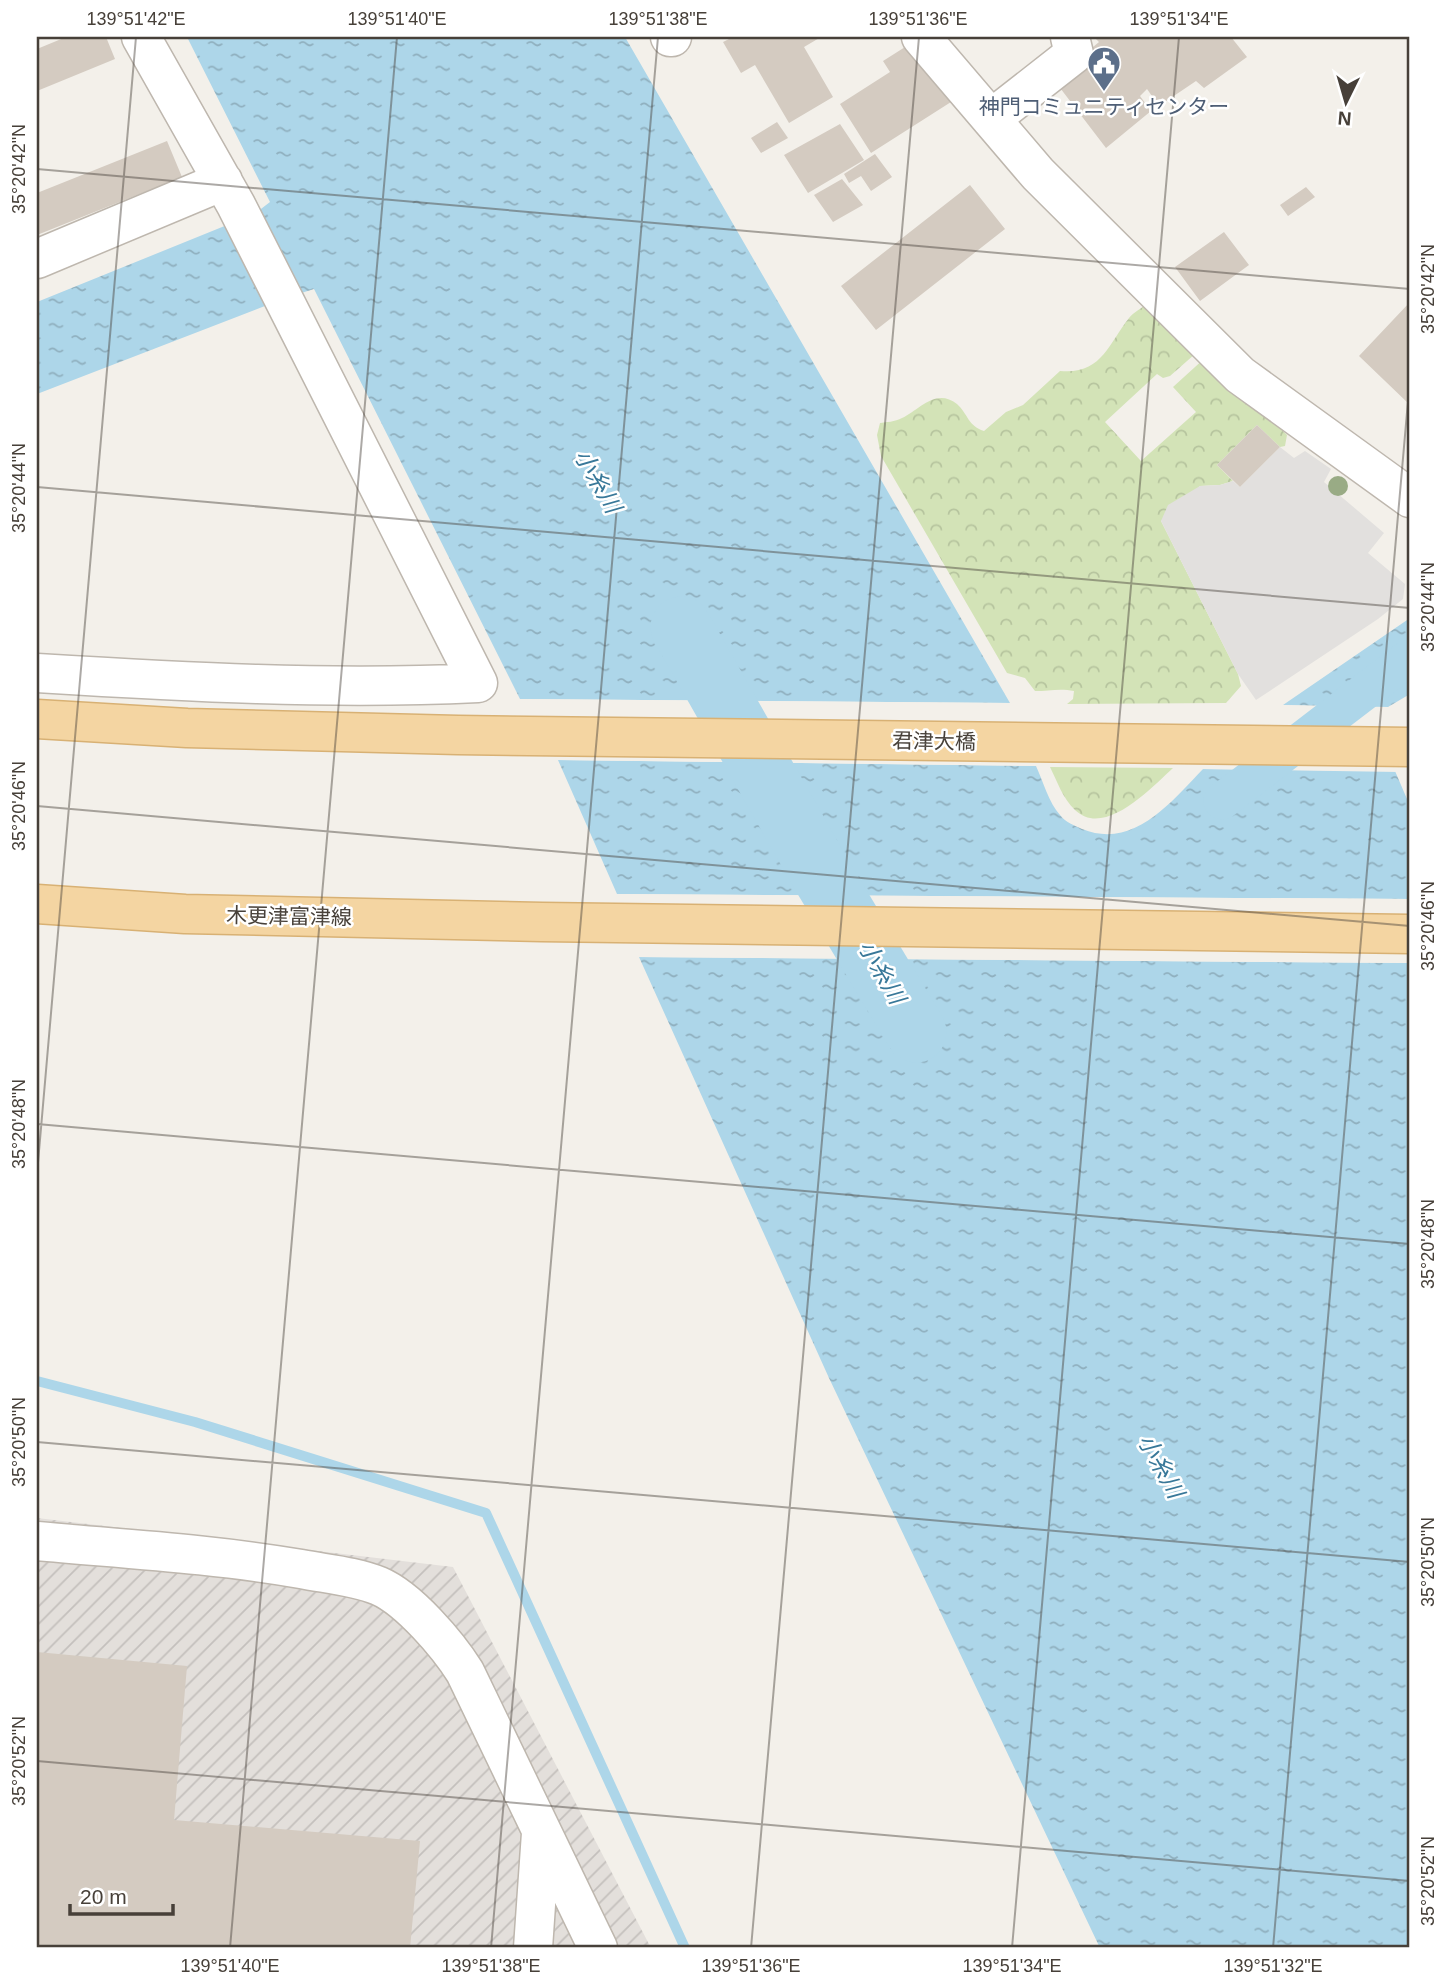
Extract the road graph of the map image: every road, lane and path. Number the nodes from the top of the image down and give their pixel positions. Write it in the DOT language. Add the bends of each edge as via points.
graph roads {
  1 [pos="141,37"];
  2 [pos="921,37"];
  3 [pos="1070,37"];
  4 [pos="991,119"];
  5 [pos="230,193"];
  6 [pos="37,259"];
  7 [pos="1410,498"];
  8 [pos="37,673"];
  9 [pos="37,719"];
  10 [pos="1410,747"];
  11 [pos="37,904"];
  12 [pos="1410,934"];
  13 [pos="37,1541"];
  14 [pos="541,1831"];
  15 [pos="533,1948"];
  16 [pos="598,1948"];
  1 -- 5 [label="street"];
  2 -- 4 [label="street"];
  3 -- 4 [label="street" via="1074,54"];
  4 -- 7 [label="street" via="1038,174 1240,375"];
  5 -- 6 [label="street"];
  5 -- 8 [label="street" via="478,683 388,687 225,684"];
  9 -- 10 [label="main road, 君津大橋" via="458,735"];
  11 -- 12 [label="main road, 木更津富津線" via="185,914 542,922"];
  13 -- 14 [label="street" via="254,1561 380,1587 450,1648"];
  14 -- 15 [label="street"];
  14 -- 16 [label="street"];
}
